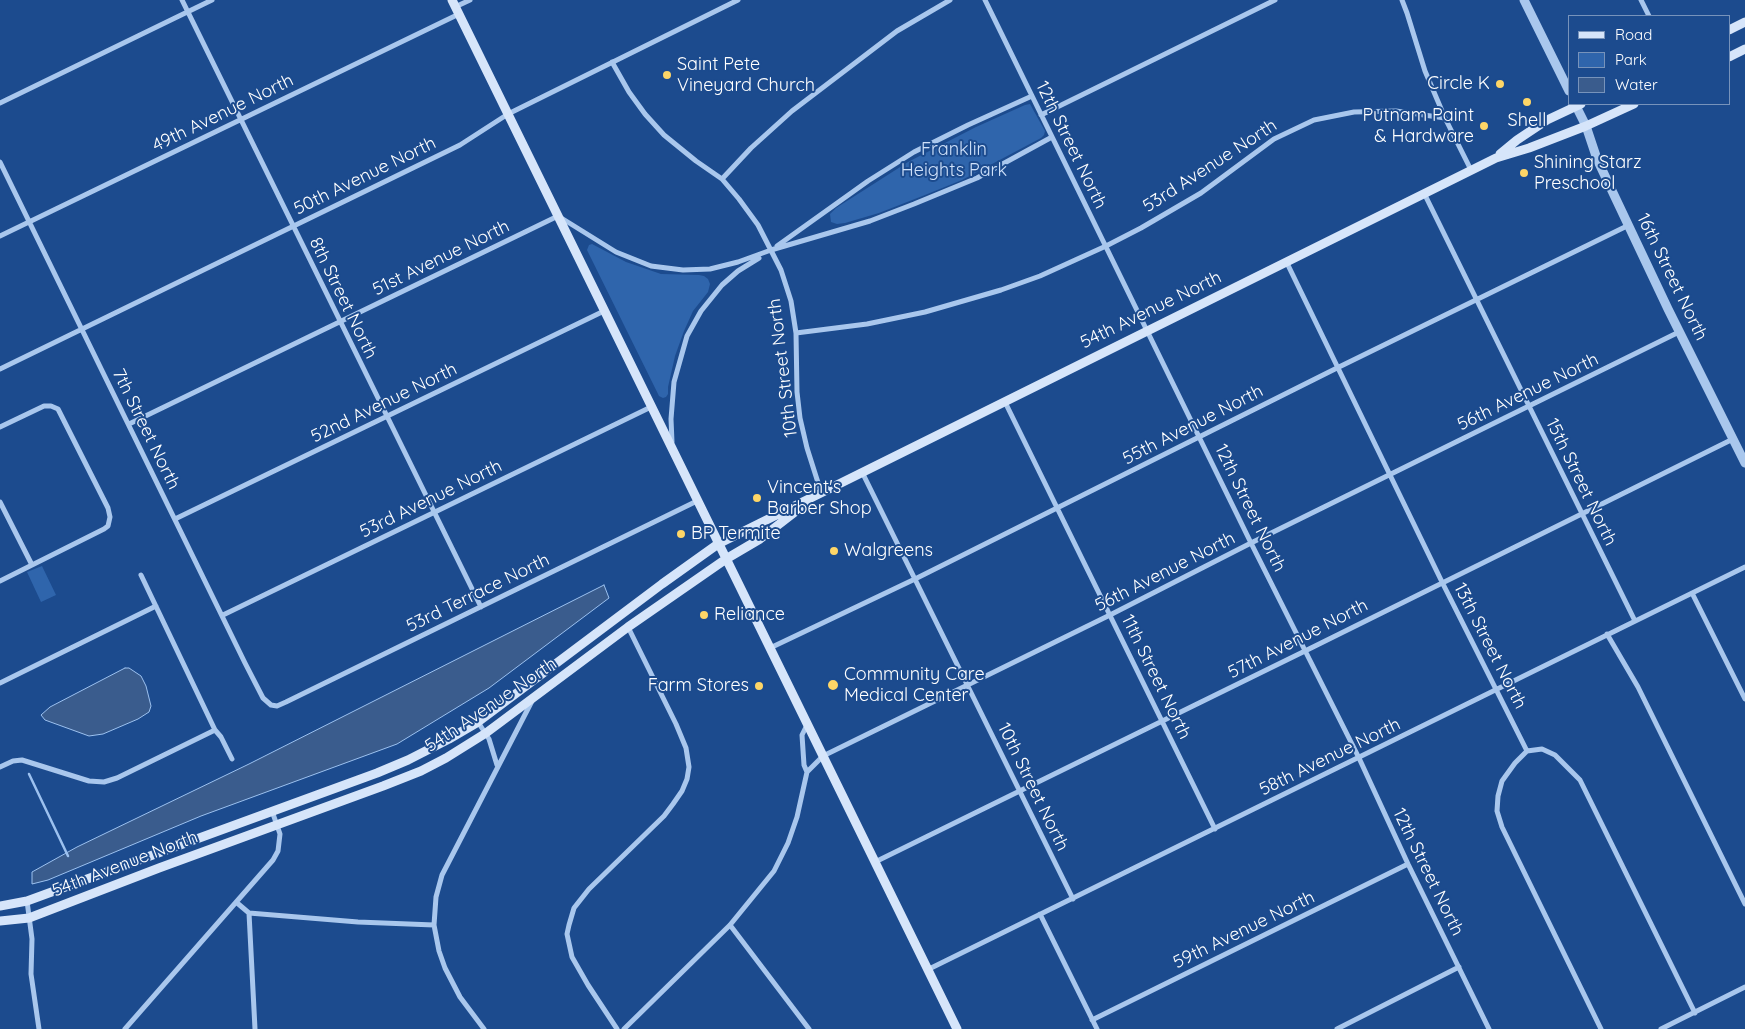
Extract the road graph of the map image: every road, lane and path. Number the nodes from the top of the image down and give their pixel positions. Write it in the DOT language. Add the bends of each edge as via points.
graph roads {
  1 [pos="182,0"];
  2 [pos="212,0"];
  3 [pos="470,0"];
  4 [pos="723,0"];
  5 [pos="738,0"];
  6 [pos="950,0"];
  7 [pos="985,0"];
  8 [pos="1275,0"];
  9 [pos="1402,0"];
  10 [pos="1524,0"];
  11 [pos="1641,0"];
  12 [pos="726,6"];
  13 [pos="455,7"];
  14 [pos="188,12"];
  15 [pos="1648,15"];
  16 [pos="1745,22"];
  17 [pos="1730,30"];
  18 [pos="1745,48"];
  19 [pos="1730,56"];
  20 [pos="612,62"];
  21 [pos="1568,89"];
  22 [pos="1032,96"];
  23 [pos="0,103"];
  24 [pos="1577,105"];
  25 [pos="1632,105"];
  26 [pos="508,114"];
  27 [pos="1041,115"];
  28 [pos="1445,118"];
  29 [pos="241,120"];
  30 [pos="1586,126"];
  31 [pos="1052,137"];
  32 [pos="1496,158"];
  33 [pos="0,162"];
  34 [pos="1471,170"];
  35 [pos="722,180"];
  36 [pos="1424,193"];
  37 [pos="558,216"];
  38 [pos="30,222"];
  39 [pos="1629,225"];
  40 [pos="293,226"];
  41 [pos="0,236"];
  42 [pos="1106,246"];
  43 [pos="771,250"];
  44 [pos="1286,261"];
  45 [pos="1476,300"];
  46 [pos="604,311"];
  47 [pos="340,322"];
  48 [pos="81,329"];
  49 [pos="1148,330"];
  50 [pos="1679,332"];
  51 [pos="796,333"];
  52 [pos="1339,367"];
  53 [pos="0,369"];
  54 [pos="1005,402"];
  55 [pos="651,407"];
  56 [pos="1529,407"];
  57 [pos="386,417"];
  58 [pos="129,424"];
  59 [pos="0,427"];
  60 [pos="1199,437"];
  61 [pos="1733,439"];
  62 [pos="672,448"];
  63 [pos="1745,463"];
  64 [pos="862,472"];
  65 [pos="1390,475"];
  66 [pos="822,492"];
  67 [pos="697,501"];
  68 [pos="0,502"];
  69 [pos="1057,508"];
  70 [pos="434,513"];
  71 [pos="1582,514"];
  72 [pos="175,519"];
  73 [pos="1252,543"];
  74 [pos="718,544"];
  75 [pos="726,559"];
  76 [pos="32,565"];
  77 [pos="1745,567"];
  78 [pos="141,575"];
  79 [pos="915,579"];
  80 [pos="0,581"];
  81 [pos="1442,582"];
  82 [pos="1692,593"];
  83 [pos="156,606"];
  84 [pos="481,607"];
  85 [pos="223,615"];
  86 [pos="1110,615"];
  87 [pos="1634,621"];
  88 [pos="628,627"];
  89 [pos="1607,634"];
  90 [pos="770,648"];
  91 [pos="1305,651"];
  92 [pos="0,683"];
  93 [pos="968,685"];
  94 [pos="1496,689"];
  95 [pos="1745,699"];
  96 [pos="532,700"];
  97 [pos="271,705"];
  98 [pos="478,722"];
  99 [pos="1162,722"];
  100 [pos="807,724"];
  101 [pos="215,730"];
  102 [pos="486,733"];
  103 [pos="1527,751"];
  104 [pos="823,756"];
  105 [pos="1359,758"];
  106 [pos="232,759"];
  107 [pos="497,766"];
  108 [pos="0,767"];
  109 [pos="807,772"];
  110 [pos="1019,791"];
  111 [pos="272,811"];
  112 [pos="278,825"];
  113 [pos="1215,829"];
  114 [pos="875,862"];
  115 [pos="1408,864"];
  116 [pos="1073,899"];
  117 [pos="26,901"];
  118 [pos="236,902"];
  119 [pos="1745,904"];
  120 [pos="0,906"];
  121 [pos="249,912"];
  122 [pos="1040,914"];
  123 [pos="29,918"];
  124 [pos="0,921"];
  125 [pos="434,925"];
  126 [pos="730,925"];
  127 [pos="1460,968"];
  128 [pos="927,970"];
  129 [pos="1745,987"];
  130 [pos="1694,1013"];
  131 [pos="1092,1020"];
  132 [pos="39,1029"];
  133 [pos="125,1029"];
  134 [pos="255,1029"];
  135 [pos="484,1029"];
  136 [pos="616,1029"];
  137 [pos="624,1029"];
  138 [pos="809,1029"];
  139 [pos="956,1029"];
  140 [pos="1097,1029"];
  141 [pos="1337,1029"];
  142 [pos="1490,1029"];
  143 [pos="1601,1029"];
  144 [pos="1661,1029"];
  1 -- 14 [label="street, 8th Street North"];
  2 -- 14 [label="street"];
  3 -- 13 [label="street, 49th Avenue North"];
  4 -- 12 [label="street"];
  5 -- 12 [label="street, 50th Avenue North"];
  6 -- 35 [label="street" via="898,31 792,111"];
  7 -- 22 [label="street, 12th Street North"];
  8 -- 27 [label="street"];
  9 -- 28 [label="street" via="1425,71"];
  10 -- 21 [label="street"];
  11 -- 15 [label="street"];
  12 -- 20 [label="street, 50th Avenue North"];
  13 -- 26 [label="main road"];
  13 -- 29 [label="street, 49th Avenue North"];
  14 -- 23 [label="street"];
  14 -- 29 [label="street, 8th Street North"];
  16 -- 17 [label="main road"];
  18 -- 19 [label="main road"];
  20 -- 26 [label="street, 50th Avenue North"];
  20 -- 35 [label="street, 10th Street North" via="629,92 664,135"];
  22 -- 27 [label="street, 12th Street North"];
  22 -- 43 [label="street" via="968,124 908,156"];
  24 -- 30 [label="street, 16th Street North"];
  24 -- 32 [label="main road, 54th Avenue North" via="1546,120"];
  25 -- 30 [label="main road, 54th Avenue North"];
  26 -- 37 [label="main road"];
  26 -- 40 [label="street, 50th Avenue North" via="460,145"];
  27 -- 31 [label="street, 12th Street North"];
  28 -- 34 [label="street"];
  28 -- 42 [label="street, 53rd Avenue North" via="1396,111 1354,112 1314,120 1274,139 1201,193"];
  29 -- 38 [label="street, 49th Avenue North"];
  29 -- 40 [label="street, 8th Street North"];
  30 -- 32 [label="main road, 54th Avenue North"];
  30 -- 39 [label="street, 16th Street North" via="1597,159"];
  31 -- 42 [label="street, 12th Street North"];
  31 -- 43 [label="street" via="977,178 929,198 870,221"];
  32 -- 34 [label="main road, 54th Avenue North"];
  33 -- 38 [label="street, 7th Street North"];
  34 -- 36 [label="main road, 54th Avenue North"];
  35 -- 43 [label="street, 10th Street North" via="758,225"];
  36 -- 44 [label="main road, 54th Avenue North"];
  36 -- 45 [label="street, 15th Street North"];
  37 -- 43 [label="street" via="616,252 667,269 710,269"];
  37 -- 46 [label="main road"];
  37 -- 47 [label="street, 51st Avenue North"];
  38 -- 41 [label="street, 49th Avenue North"];
  38 -- 48 [label="street, 7th Street North"];
  39 -- 45 [label="street, 55th Avenue North"];
  39 -- 50 [label="street, 16th Street North"];
  40 -- 47 [label="street, 8th Street North"];
  40 -- 48 [label="street, 50th Avenue North"];
  42 -- 49 [label="street, 12th Street North"];
  42 -- 51 [label="street, 53rd Avenue North" via="1040,276 925,312 867,324"];
  43 -- 51 [label="street, 10th Street North" via="782,270"];
  43 -- 62 [label="street" via="722,285 701,310 687,336 674,382"];
  44 -- 49 [label="main road, 54th Avenue North"];
  44 -- 52 [label="street, 13th Street North"];
  45 -- 52 [label="street, 55th Avenue North"];
  45 -- 56 [label="street, 15th Street North"];
  46 -- 55 [label="main road"];
  46 -- 57 [label="street, 52nd Avenue North"];
  47 -- 57 [label="street, 8th Street North"];
  47 -- 58 [label="street, 51st Avenue North"];
  48 -- 53 [label="street, 50th Avenue North"];
  48 -- 58 [label="street, 7th Street North"];
  49 -- 54 [label="main road, 54th Avenue North"];
  49 -- 60 [label="street, 12th Street North"];
  50 -- 56 [label="street, 56th Avenue North"];
  50 -- 61 [label="street, 16th Street North"];
  51 -- 66 [label="street, 10th Street North" via="800,418"];
  52 -- 60 [label="street, 55th Avenue North"];
  52 -- 65 [label="street, 13th Street North"];
  54 -- 64 [label="main road, 54th Avenue North"];
  54 -- 69 [label="street, 11th Street North"];
  55 -- 62 [label="main road"];
  55 -- 70 [label="street, 53rd Avenue North"];
  56 -- 65 [label="street, 56th Avenue North"];
  56 -- 71 [label="street, 15th Street North"];
  57 -- 70 [label="street, 8th Street North"];
  57 -- 72 [label="street, 52nd Avenue North"];
  58 -- 72 [label="street, 7th Street North"];
  59 -- 76 [label="street" via="44,406 58,409 110,513 110,522 104,529"];
  60 -- 69 [label="street, 55th Avenue North"];
  60 -- 73 [label="street, 12th Street North"];
  61 -- 63 [label="street, 16th Street North"];
  61 -- 71 [label="street, 57th Avenue North"];
  62 -- 67 [label="main road"];
  64 -- 66 [label="main road, 54th Avenue North"];
  64 -- 79 [label="street, 10th Street North"];
  65 -- 73 [label="street, 56th Avenue North"];
  65 -- 81 [label="street, 13th Street North"];
  66 -- 74 [label="main road, 54th Avenue North"];
  66 -- 75 [label="main road, 54th Avenue North" via="760,539"];
  67 -- 74 [label="main road"];
  67 -- 84 [label="street, 53rd Terrace North"];
  68 -- 76 [label="street"];
  69 -- 79 [label="street, 55th Avenue North"];
  69 -- 86 [label="street, 11th Street North"];
  70 -- 84 [label="street, 8th Street North"];
  70 -- 85 [label="street, 53rd Avenue North"];
  71 -- 81 [label="street, 57th Avenue North"];
  71 -- 87 [label="street, 15th Street North"];
  72 -- 85 [label="street, 7th Street North"];
  73 -- 86 [label="street, 56th Avenue North"];
  73 -- 91 [label="street, 12th Street North"];
  74 -- 75 [label="main road"];
  74 -- 98 [label="main road, 54th Avenue North"];
  75 -- 88 [label="main road, 54th Avenue North"];
  75 -- 90 [label="main road"];
  76 -- 80 [label="street"];
  77 -- 82 [label="street, 58th Avenue North"];
  78 -- 83 [label="street"];
  79 -- 90 [label="street, 55th Avenue North"];
  79 -- 93 [label="street, 10th Street North"];
  81 -- 91 [label="street, 57th Avenue North"];
  81 -- 94 [label="street, 13th Street North"];
  82 -- 87 [label="street, 58th Avenue North"];
  82 -- 95 [label="street"];
  83 -- 92 [label="street"];
  83 -- 101 [label="street"];
  84 -- 97 [label="street, 53rd Terrace North" via="278,706"];
  85 -- 97 [label="street, 7th Street North" via="263,698"];
  86 -- 93 [label="street, 56th Avenue North"];
  86 -- 99 [label="street, 11th Street North"];
  87 -- 89 [label="street, 58th Avenue North"];
  88 -- 96 [label="main road, 54th Avenue North"];
  88 -- 136 [label="street" via="676,724 686,748 688,767 682,791 664,816 589,889 574,908 568,925 572,957"];
  89 -- 94 [label="street, 58th Avenue North"];
  89 -- 119 [label="street" via="1638,687"];
  90 -- 100 [label="main road"];
  91 -- 99 [label="street, 57th Avenue North"];
  91 -- 105 [label="street, 12th Street North"];
  93 -- 104 [label="street, 56th Avenue North"];
  93 -- 110 [label="street, 10th Street North"];
  94 -- 103 [label="street, 13th Street North"];
  94 -- 105 [label="street, 58th Avenue North"];
  96 -- 102 [label="main road, 54th Avenue North"];
  96 -- 107 [label="street"];
  98 -- 102 [label="street"];
  98 -- 111 [label="main road, 54th Avenue North" via="408,760"];
  99 -- 110 [label="street, 57th Avenue North"];
  99 -- 113 [label="street, 11th Street North"];
  100 -- 104 [label="main road"];
  100 -- 109 [label="street" via="802,735"];
  101 -- 106 [label="street"];
  101 -- 108 [label="street" via="104,782 89,781 22,760"];
  102 -- 107 [label="street"];
  102 -- 112 [label="main road, 54th Avenue North" via="421,771"];
  103 -- 130 [label="street" via="1542,749 1555,755 1580,780"];
  103 -- 143 [label="street" via="1502,781 1497,812"];
  104 -- 109 [label="street, 56th Avenue North"];
  104 -- 114 [label="main road"];
  105 -- 113 [label="street, 58th Avenue North"];
  105 -- 115 [label="street, 12th Street North"];
  107 -- 125 [label="street" via="442,875"];
  109 -- 126 [label="street" via="797,817 774,871"];
  110 -- 114 [label="street, 57th Avenue North"];
  110 -- 116 [label="street, 10th Street North"];
  111 -- 112 [label="street"];
  111 -- 117 [label="main road, 54th Avenue North"];
  112 -- 118 [label="street" via="278,851"];
  112 -- 123 [label="main road, 54th Avenue North"];
  113 -- 116 [label="street, 58th Avenue North"];
  114 -- 128 [label="main road"];
  115 -- 127 [label="street, 12th Street North"];
  115 -- 131 [label="street, 59th Avenue North"];
  116 -- 122 [label="street, 58th Avenue North"];
  117 -- 120 [label="main road, 54th Avenue North"];
  117 -- 123 [label="street"];
  118 -- 121 [label="street"];
  118 -- 133 [label="street"];
  121 -- 125 [label="street"];
  121 -- 134 [label="street"];
  122 -- 128 [label="street, 58th Avenue North"];
  122 -- 131 [label="street"];
  123 -- 124 [label="main road, 54th Avenue North"];
  123 -- 132 [label="street" via="31,974"];
  125 -- 135 [label="street" via="439,951 452,984"];
  126 -- 137 [label="street"];
  126 -- 138 [label="street"];
  127 -- 141 [label="street"];
  127 -- 142 [label="street, 12th Street North"];
  128 -- 139 [label="main road"];
  129 -- 130 [label="street"];
  130 -- 144 [label="street"];
  131 -- 140 [label="street"];
}
